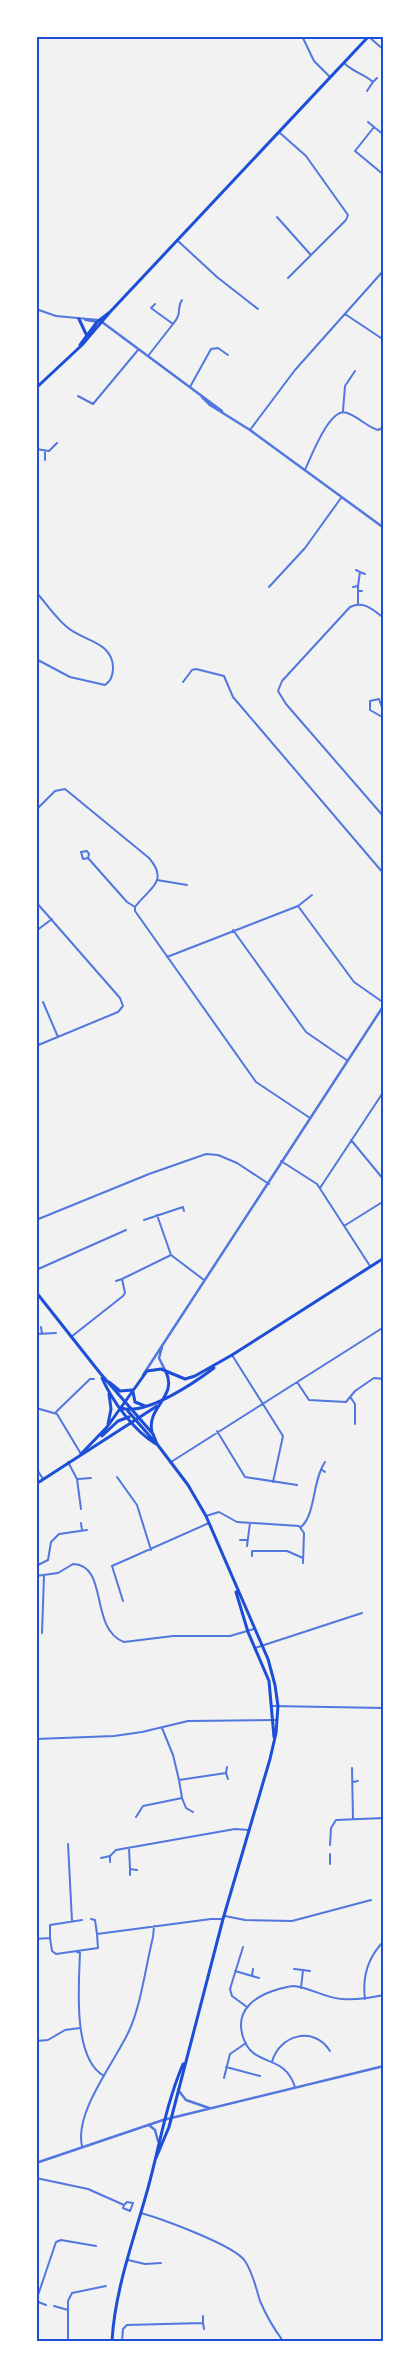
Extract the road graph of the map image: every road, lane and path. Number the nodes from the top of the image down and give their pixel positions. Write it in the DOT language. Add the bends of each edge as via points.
graph roads {
  1 [pos="302,36"];
  2 [pos="369,37"];
  3 [pos="384,50"];
  4 [pos="344,64"];
  5 [pos="331,78"];
  6 [pos="377,78"];
  7 [pos="373,82"];
  8 [pos="367,91"];
  9 [pos="368,122"];
  10 [pos="374,127"];
  11 [pos="280,132"];
  12 [pos="384,134"];
  13 [pos="384,175"];
  14 [pos="277,217"];
  15 [pos="177,240"];
  16 [pos="310,255"];
  17 [pos="384,270"];
  18 [pos="288,278"];
  19 [pos="182,300"];
  20 [pos="155,304"];
  21 [pos="36,309"];
  22 [pos="258,309"];
  23 [pos="345,314"];
  24 [pos="79,319"];
  25 [pos="99,322"];
  26 [pos="173,324"];
  27 [pos="86,335"];
  28 [pos="384,340"];
  29 [pos="80,346"];
  30 [pos="138,350"];
  31 [pos="228,355"];
  32 [pos="148,357"];
  33 [pos="355,370"];
  34 [pos="190,387"];
  35 [pos="36,388"];
  36 [pos="78,396"];
  37 [pos="342,412"];
  38 [pos="384,427"];
  39 [pos="250,430"];
  40 [pos="57,444"];
  41 [pos="36,449"];
  42 [pos="45,452"];
  43 [pos="45,460"];
  44 [pos="305,470"];
  45 [pos="341,497"];
  46 [pos="384,528"];
  47 [pos="356,570"];
  48 [pos="360,572"];
  49 [pos="365,574"];
  50 [pos="358,586"];
  51 [pos="269,587"];
  52 [pos="353,587"];
  53 [pos="358,591"];
  54 [pos="362,591"];
  55 [pos="36,592"];
  56 [pos="358,604"];
  57 [pos="384,618"];
  58 [pos="36,659"];
  59 [pos="183,682"];
  60 [pos="384,713"];
  61 [pos="384,718"];
  62 [pos="36,810"];
  63 [pos="384,817"];
  64 [pos="88,858"];
  65 [pos="384,874"];
  66 [pos="157,880"];
  67 [pos="187,884"];
  68 [pos="312,895"];
  69 [pos="36,902"];
  70 [pos="298,906"];
  71 [pos="135,907"];
  72 [pos="52,919"];
  73 [pos="233,930"];
  74 [pos="36,931"];
  75 [pos="167,957"];
  76 [pos="42,1002"];
  77 [pos="384,1004"];
  78 [pos="58,1037"];
  79 [pos="36,1046"];
  80 [pos="348,1062"];
  81 [pos="383,1093"];
  82 [pos="311,1118"];
  83 [pos="351,1140"];
  84 [pos="281,1161"];
  85 [pos="384,1180"];
  86 [pos="269,1184"];
  87 [pos="320,1188"];
  88 [pos="384,1201"];
  89 [pos="182,1202"];
  90 [pos="183,1207"];
  91 [pos="184,1211"];
  92 [pos="157,1215"];
  93 [pos="36,1220"];
  94 [pos="144,1220"];
  95 [pos="344,1226"];
  96 [pos="126,1230"];
  97 [pos="171,1255"];
  98 [pos="384,1258"];
  99 [pos="371,1266"];
  100 [pos="36,1270"];
  101 [pos="122,1279"];
  102 [pos="204,1280"];
  103 [pos="116,1281"];
  104 [pos="36,1292"];
  105 [pos="41,1327"];
  106 [pos="384,1327"];
  107 [pos="56,1333"];
  108 [pos="36,1334"];
  109 [pos="42,1334"];
  110 [pos="71,1337"];
  111 [pos="165,1341"];
  112 [pos="232,1355"];
  113 [pos="222,1361"];
  114 [pos="166,1372"];
  115 [pos="100,1373"];
  116 [pos="143,1375"];
  117 [pos="384,1378"];
  118 [pos="94,1379"];
  119 [pos="297,1382"];
  120 [pos="133,1389"];
  121 [pos="108,1392"];
  122 [pos="165,1398"];
  123 [pos="351,1398"];
  124 [pos="124,1402"];
  125 [pos="262,1402"];
  126 [pos="151,1405"];
  127 [pos="157,1406"];
  128 [pos="36,1408"];
  129 [pos="121,1408"];
  130 [pos="129,1410"];
  131 [pos="56,1412"];
  132 [pos="128,1417"];
  133 [pos="136,1420"];
  134 [pos="355,1424"];
  135 [pos="107,1428"];
  136 [pos="217,1431"];
  137 [pos="153,1434"];
  138 [pos="97,1439"];
  139 [pos="157,1444"];
  140 [pos="81,1454"];
  141 [pos="68,1462"];
  142 [pos="172,1462"];
  143 [pos="325,1462"];
  144 [pos="36,1468"];
  145 [pos="320,1469"];
  146 [pos="325,1472"];
  147 [pos="117,1477"];
  148 [pos="90,1478"];
  149 [pos="43,1479"];
  150 [pos="77,1479"];
  151 [pos="273,1482"];
  152 [pos="36,1484"];
  153 [pos="297,1485"];
  154 [pos="81,1509"];
  155 [pos="206,1516"];
  156 [pos="81,1523"];
  157 [pos="209,1523"];
  158 [pos="250,1523"];
  159 [pos="300,1527"];
  160 [pos="82,1530"];
  161 [pos="87,1530"];
  162 [pos="240,1540"];
  163 [pos="248,1540"];
  164 [pos="247,1546"];
  165 [pos="252,1547"];
  166 [pos="151,1550"];
  167 [pos="252,1551"];
  168 [pos="252,1556"];
  169 [pos="303,1558"];
  170 [pos="303,1563"];
  171 [pos="36,1566"];
  172 [pos="36,1576"];
  173 [pos="44,1576"];
  174 [pos="233,1580"];
  175 [pos="123,1601"];
  176 [pos="362,1614"];
  177 [pos="255,1629"];
  178 [pos="248,1632"];
  179 [pos="42,1633"];
  180 [pos="262,1645"];
  181 [pos="255,1648"];
  182 [pos="272,1706"];
  183 [pos="278,1706"];
  184 [pos="384,1708"];
  185 [pos="275,1720"];
  186 [pos="162,1728"];
  187 [pos="36,1739"];
  188 [pos="227,1767"];
  189 [pos="352,1768"];
  190 [pos="226,1774"];
  191 [pos="228,1779"];
  192 [pos="179,1780"];
  193 [pos="358,1781"];
  194 [pos="353,1782"];
  195 [pos="182,1798"];
  196 [pos="193,1812"];
  197 [pos="136,1817"];
  198 [pos="353,1818"];
  199 [pos="384,1818"];
  200 [pos="249,1830"];
  201 [pos="68,1844"];
  202 [pos="330,1845"];
  203 [pos="129,1848"];
  204 [pos="330,1854"];
  205 [pos="110,1856"];
  206 [pos="101,1858"];
  207 [pos="110,1862"];
  208 [pos="330,1864"];
  209 [pos="130,1869"];
  210 [pos="137,1870"];
  211 [pos="130,1875"];
  212 [pos="371,1900"];
  213 [pos="224,1918"];
  214 [pos="92,1919"];
  215 [pos="82,1920"];
  216 [pos="72,1921"];
  217 [pos="154,1926"];
  218 [pos="97,1934"];
  219 [pos="50,1938"];
  220 [pos="36,1939"];
  221 [pos="384,1941"];
  222 [pos="243,1947"];
  223 [pos="77,1952"];
  224 [pos="254,1969"];
  225 [pos="294,1969"];
  226 [pos="303,1970"];
  227 [pos="235,1971"];
  228 [pos="310,1971"];
  229 [pos="252,1976"];
  230 [pos="259,1978"];
  231 [pos="301,1988"];
  232 [pos="384,1995"];
  233 [pos="365,1998"];
  234 [pos="248,2008"];
  235 [pos="80,2028"];
  236 [pos="36,2041"];
  237 [pos="246,2043"];
  238 [pos="330,2051"];
  239 [pos="187,2054"];
  240 [pos="272,2062"];
  241 [pos="226,2066"];
  242 [pos="384,2066"];
  243 [pos="104,2076"];
  244 [pos="260,2076"];
  245 [pos="224,2078"];
  246 [pos="296,2087"];
  247 [pos="179,2089"];
  248 [pos="211,2108"];
  249 [pos="172,2118"];
  250 [pos="163,2120"];
  251 [pos="149,2125"];
  252 [pos="158,2141"];
  253 [pos="82,2147"];
  254 [pos="156,2158"];
  255 [pos="36,2163"];
  256 [pos="36,2178"];
  257 [pos="124,2206"];
  258 [pos="141,2213"];
  259 [pos="96,2246"];
  260 [pos="128,2260"];
  261 [pos="161,2263"];
  262 [pos="106,2286"];
  263 [pos="36,2301"];
  264 [pos="46,2305"];
  265 [pos="54,2306"];
  266 [pos="68,2310"];
  267 [pos="203,2316"];
  268 [pos="203,2323"];
  269 [pos="204,2329"];
  270 [pos="68,2341"];
  271 [pos="112,2341"];
  272 [pos="122,2341"];
  273 [pos="283,2341"];
  1 -- 5 [label="street" via="314,61"];
  2 -- 3 [label="street"];
  2 -- 4 [label="main road"];
  4 -- 5 [label="main road"];
  4 -- 7 [label="street"];
  5 -- 11 [label="main road"];
  6 -- 7 [label="street"];
  7 -- 8 [label="street"];
  9 -- 10 [label="street"];
  10 -- 12 [label="street"];
  10 -- 13 [label="street" via="355,151"];
  11 -- 15 [label="main road"];
  11 -- 16 [label="street" via="306,156 348,215"];
  14 -- 16 [label="street"];
  15 -- 22 [label="street"];
  15 -- 25 [label="main road"];
  16 -- 18 [label="street"];
  17 -- 23 [label="street"];
  19 -- 26 [label="street" via="179,317"];
  20 -- 26 [label="street" via="152,308"];
  21 -- 24 [label="street"];
  23 -- 28 [label="street"];
  23 -- 39 [label="street" via="295,370"];
  24 -- 25 [label="street"];
  24 -- 27 [label="main road"];
  25 -- 27 [label="main road"];
  25 -- 29 [label="main road"];
  25 -- 30 [label="street"];
  26 -- 32 [label="street"];
  27 -- 29 [label="main road"];
  29 -- 35 [label="main road"];
  30 -- 32 [label="street"];
  30 -- 36 [label="street" via="93,404"];
  31 -- 34 [label="street" via="218,348 211,349"];
  32 -- 34 [label="street"];
  33 -- 37 [label="street" via="345,386"];
  34 -- 39 [label="street"];
  37 -- 38 [label="street" via="373,429"];
  37 -- 44 [label="street" via="320,436"];
  39 -- 44 [label="street"];
  40 -- 42 [label="street"];
  41 -- 42 [label="street"];
  42 -- 43 [label="street"];
  44 -- 45 [label="street"];
  45 -- 46 [label="street"];
  45 -- 51 [label="street" via="306,548"];
  47 -- 48 [label="street"];
  48 -- 49 [label="street"];
  48 -- 50 [label="street"];
  50 -- 52 [label="street"];
  50 -- 53 [label="street"];
  53 -- 54 [label="street"];
  53 -- 56 [label="street"];
  55 -- 58 [label="street" via="68,628 93,639 104,648 112,659 112,676 105,685 70,677"];
  56 -- 57 [label="street" via="369,607"];
  56 -- 63 [label="street" via="346,609 282,681 278,691"];
  59 -- 65 [label="street" via="196,669 224,676 238,704"];
  60 -- 61 [label="street" via="379,699 370,700 370,710"];
  62 -- 66 [label="street" via="55,791 65,789 149,858 156,868"];
  64 -- 71 [label="street"];
  66 -- 67 [label="street"];
  66 -- 71 [label="street" via="153,889"];
  68 -- 70 [label="street"];
  69 -- 72 [label="street"];
  70 -- 73 [label="street"];
  70 -- 77 [label="street" via="354,982"];
  71 -- 75 [label="street"];
  72 -- 74 [label="street"];
  72 -- 78 [label="street" via="120,998 123,1006 118,1012"];
  73 -- 75 [label="street"];
  73 -- 80 [label="street" via="306,1032"];
  75 -- 82 [label="street" via="256,1082"];
  76 -- 78 [label="street"];
  77 -- 80 [label="street"];
  78 -- 79 [label="street"];
  80 -- 82 [label="street"];
  81 -- 83 [label="street"];
  82 -- 84 [label="street"];
  83 -- 85 [label="street"];
  83 -- 87 [label="street"];
  84 -- 86 [label="street"];
  84 -- 87 [label="street"];
  86 -- 93 [label="street" via="236,1163 206,1154"];
  86 -- 102 [label="street"];
  87 -- 95 [label="street"];
  88 -- 95 [label="street"];
  89 -- 90 [label="street"];
  90 -- 91 [label="street"];
  90 -- 92 [label="street"];
  92 -- 94 [label="street"];
  92 -- 97 [label="street"];
  95 -- 99 [label="street"];
  96 -- 100 [label="street"];
  97 -- 101 [label="street"];
  97 -- 102 [label="street"];
  98 -- 99 [label="main road"];
  99 -- 112 [label="main road"];
  101 -- 103 [label="street"];
  101 -- 110 [label="street" via="123,1296"];
  102 -- 111 [label="street"];
  104 -- 110 [label="main road"];
  105 -- 109 [label="street"];
  106 -- 119 [label="street"];
  107 -- 109 [label="street"];
  108 -- 109 [label="street"];
  110 -- 115 [label="main road"];
  111 -- 114 [label="street" via="159,1353"];
  111 -- 116 [label="street"];
  112 -- 113 [label="main road"];
  112 -- 125 [label="street"];
  113 -- 114 [label="main road" via="188,1378"];
  113 -- 122 [label="main road"];
  114 -- 116 [label="main road" via="153,1368"];
  114 -- 122 [label="main road" via="170,1386"];
  115 -- 120 [label="main road" via="120,1391"];
  115 -- 121 [label="main road"];
  115 -- 124 [label="main road"];
  116 -- 120 [label="main road"];
  117 -- 123 [label="street" via="374,1378"];
  118 -- 131 [label="street" via="90,1379"];
  119 -- 123 [label="street" via="309,1400 346,1402"];
  119 -- 125 [label="street"];
  120 -- 124 [label="main road"];
  120 -- 126 [label="main road" via="133,1398 138,1404"];
  121 -- 129 [label="main road"];
  121 -- 135 [label="main road" via="111,1409"];
  122 -- 126 [label="main road"];
  122 -- 127 [label="main road"];
  123 -- 134 [label="street" via="355,1404"];
  124 -- 129 [label="main road"];
  124 -- 130 [label="main road"];
  125 -- 136 [label="street"];
  125 -- 151 [label="street" via="283,1436"];
  126 -- 130 [label="main road"];
  127 -- 133 [label="main road"];
  127 -- 137 [label="main road" via="151,1419"];
  128 -- 131 [label="street"];
  129 -- 130 [label="main road"];
  129 -- 132 [label="main road"];
  129 -- 135 [label="main road"];
  130 -- 133 [label="main road"];
  131 -- 140 [label="street"];
  132 -- 133 [label="main road"];
  132 -- 138 [label="main road" via="118,1421"];
  133 -- 137 [label="main road"];
  133 -- 139 [label="main road"];
  133 -- 140 [label="main road"];
  135 -- 138 [label="main road"];
  136 -- 142 [label="street"];
  136 -- 151 [label="street" via="245,1477"];
  137 -- 139 [label="main road"];
  138 -- 140 [label="main road"];
  139 -- 142 [label="main road"];
  140 -- 141 [label="main road"];
  141 -- 149 [label="main road"];
  141 -- 150 [label="street"];
  142 -- 155 [label="main road"];
  143 -- 145 [label="street"];
  144 -- 149 [label="street"];
  145 -- 146 [label="street"];
  145 -- 159 [label="street" via="307,1520"];
  147 -- 166 [label="street" via="137,1505"];
  148 -- 150 [label="street"];
  149 -- 152 [label="main road"];
  150 -- 154 [label="street"];
  151 -- 153 [label="street"];
  155 -- 157 [label="main road"];
  155 -- 158 [label="street" via="219,1512 237,1522"];
  156 -- 160 [label="street"];
  157 -- 166 [label="street"];
  157 -- 174 [label="main road"];
  158 -- 159 [label="street"];
  158 -- 163 [label="street"];
  159 -- 169 [label="street" via="304,1533"];
  160 -- 161 [label="street"];
  160 -- 171 [label="street" via="64,1532 54,1538 48,1560"];
  162 -- 163 [label="street"];
  163 -- 164 [label="street"];
  165 -- 167 [label="street"];
  166 -- 175 [label="street" via="112,1566"];
  167 -- 168 [label="street"];
  167 -- 169 [label="street" via="287,1551"];
  169 -- 170 [label="street"];
  172 -- 173 [label="street"];
  173 -- 178 [label="street" via="58,1573 73,1564 85,1567 93,1576 108,1630 124,1642 173,1636 230,1636"];
  173 -- 179 [label="street"];
  174 -- 177 [label="main road"];
  174 -- 178 [label="main road"];
  176 -- 180 [label="street"];
  177 -- 178 [label="street"];
  177 -- 180 [label="main road"];
  178 -- 181 [label="main road"];
  180 -- 181 [label="street"];
  180 -- 183 [label="main road" via="273,1675"];
  181 -- 182 [label="main road" via="269,1681"];
  182 -- 183 [label="street"];
  182 -- 185 [label="main road"];
  183 -- 184 [label="street"];
  183 -- 185 [label="main road"];
  185 -- 186 [label="street" via="188,1721"];
  185 -- 200 [label="main road" via="274,1741"];
  186 -- 187 [label="street" via="114,1736"];
  186 -- 192 [label="street"];
  188 -- 190 [label="street"];
  189 -- 194 [label="street"];
  190 -- 191 [label="street"];
  190 -- 192 [label="street"];
  192 -- 195 [label="street"];
  193 -- 194 [label="street"];
  194 -- 198 [label="street"];
  195 -- 196 [label="street" via="183,1806"];
  195 -- 197 [label="street" via="143,1806"];
  198 -- 199 [label="street"];
  198 -- 202 [label="street" via="334,1822"];
  200 -- 203 [label="street"];
  200 -- 213 [label="main road"];
  201 -- 216 [label="street"];
  203 -- 205 [label="street" via="114,1851"];
  203 -- 209 [label="street"];
  204 -- 208 [label="street"];
  205 -- 206 [label="street"];
  205 -- 207 [label="street"];
  209 -- 210 [label="street"];
  209 -- 211 [label="street"];
  212 -- 213 [label="street" via="292,1921"];
  213 -- 217 [label="street"];
  213 -- 239 [label="main road"];
  214 -- 218 [label="street" via="95,1920"];
  215 -- 216 [label="street"];
  216 -- 219 [label="street" via="50,1925"];
  217 -- 218 [label="street"];
  217 -- 243 [label="street" via="129,2031"];
  218 -- 223 [label="street" via="98,1948"];
  219 -- 220 [label="street"];
  219 -- 223 [label="street" via="52,1951 56,1954"];
  221 -- 233 [label="street" via="374,1952 367,1968"];
  222 -- 227 [label="street"];
  223 -- 235 [label="street" via="80,1953"];
  224 -- 229 [label="street"];
  225 -- 226 [label="street"];
  226 -- 228 [label="street"];
  226 -- 231 [label="street"];
  227 -- 229 [label="street"];
  227 -- 234 [label="street" via="231,1993"];
  229 -- 230 [label="street"];
  231 -- 233 [label="street" via="332,1998"];
  231 -- 234 [label="street" via="290,1986 265,1993 251,2001"];
  232 -- 233 [label="street"];
  234 -- 237 [label="street" via="242,2028"];
  235 -- 236 [label="street"];
  235 -- 243 [label="street" via="90,2058"];
  237 -- 240 [label="street" via="257,2056"];
  237 -- 241 [label="street" via="230,2054"];
  238 -- 240 [label="street" via="320,2039 295,2037 279,2047"];
  239 -- 247 [label="main road"];
  239 -- 250 [label="main road"];
  240 -- 246 [label="street" via="287,2070"];
  241 -- 244 [label="street"];
  241 -- 245 [label="street"];
  242 -- 246 [label="street"];
  243 -- 253 [label="street" via="87,2114"];
  246 -- 248 [label="street"];
  247 -- 248 [label="street" via="183,2099"];
  247 -- 249 [label="main road"];
  248 -- 249 [label="street"];
  249 -- 250 [label="street"];
  249 -- 254 [label="main road"];
  250 -- 251 [label="street"];
  250 -- 252 [label="main road"];
  251 -- 252 [label="street" via="155,2130"];
  251 -- 253 [label="street"];
  252 -- 254 [label="main road"];
  253 -- 255 [label="street"];
  254 -- 258 [label="main road"];
  256 -- 257 [label="street" via="79,2186"];
  258 -- 260 [label="main road"];
  258 -- 273 [label="street" via="227,2248 243,2258 269,2319"];
  259 -- 263 [label="street" via="56,2242"];
  260 -- 261 [label="street"];
  260 -- 271 [label="main road" via="115,2309"];
  262 -- 266 [label="street" via="72,2293"];
  263 -- 264 [label="street"];
  265 -- 266 [label="street"];
  266 -- 270 [label="street"];
  267 -- 268 [label="street"];
  268 -- 269 [label="street"];
  268 -- 272 [label="street" via="128,2326 123,2329"];
}
